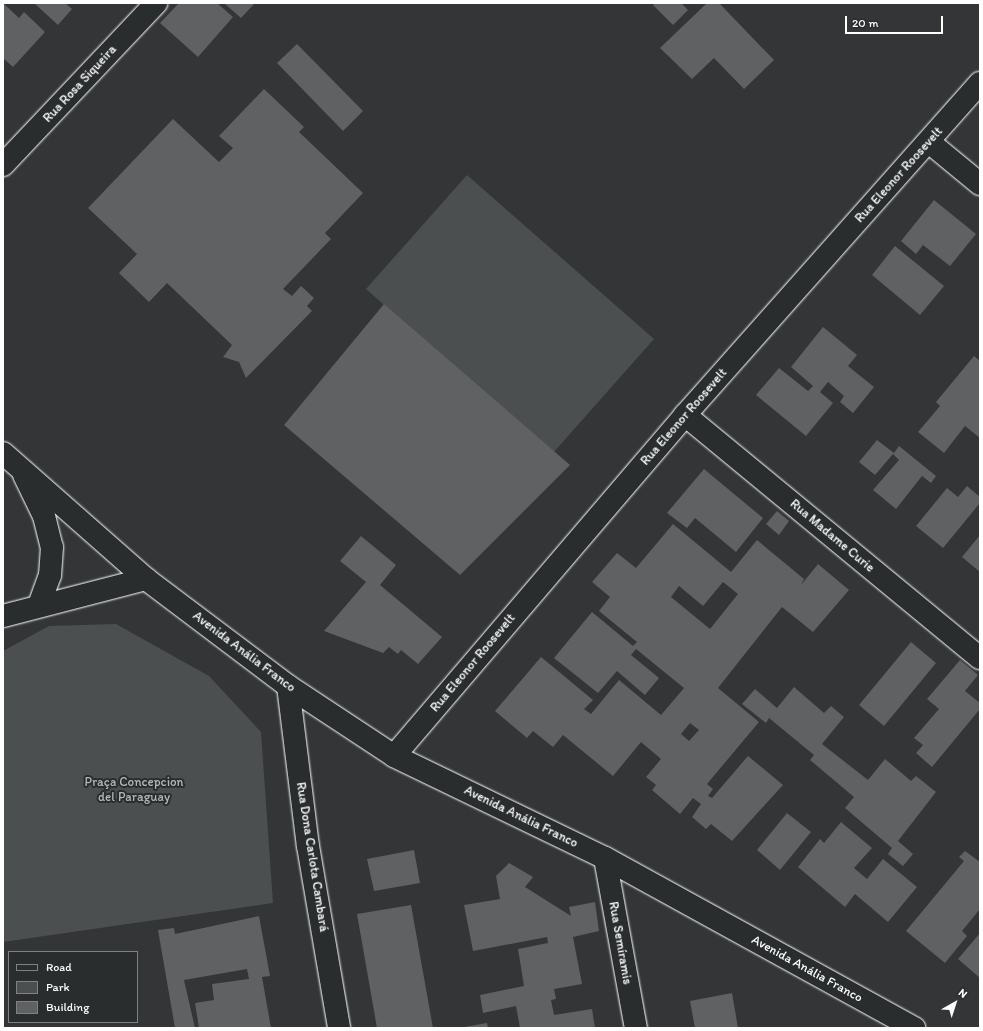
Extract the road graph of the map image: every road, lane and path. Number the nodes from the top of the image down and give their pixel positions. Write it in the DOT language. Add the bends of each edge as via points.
graph roads {
  1 [pos="156,3"];
  2 [pos="980,83"];
  3 [pos="929,142"];
  4 [pos="3,165"];
  5 [pos="980,184"];
  6 [pos="685,415"];
  7 [pos="11,459"];
  8 [pos="146,579"];
  9 [pos="39,606"];
  10 [pos="3,616"];
  11 [pos="980,658"];
  12 [pos="288,686"];
  13 [pos="394,756"];
  14 [pos="605,858"];
  15 [pos="339,1028"];
  16 [pos="636,1028"];
  17 [pos="914,1028"];
  1 -- 4 [label="street, Rua Rosa Siqueira"];
  2 -- 3 [label="street, Rua Eleonor Roosevelt"];
  3 -- 5 [label="street"];
  3 -- 6 [label="street, Rua Eleonor Roosevelt"];
  6 -- 11 [label="street, Rua Madame Curie"];
  6 -- 13 [label="street, Rua Eleonor Roosevelt"];
  7 -- 8 [label="street, Avenida Anália Franco"];
  7 -- 9 [label="street" via="44,516 52,547 50,575"];
  8 -- 9 [label="street"];
  8 -- 12 [label="street, Avenida Anália Franco"];
  9 -- 10 [label="street"];
  12 -- 13 [label="street, Avenida Anália Franco"];
  12 -- 15 [label="street, Rua Dona Carlota Cambará" via="308,846"];
  13 -- 14 [label="street, Avenida Anália Franco"];
  14 -- 16 [label="street, Rua Semíramis"];
  14 -- 17 [label="street, Avenida Anália Franco"];
}
